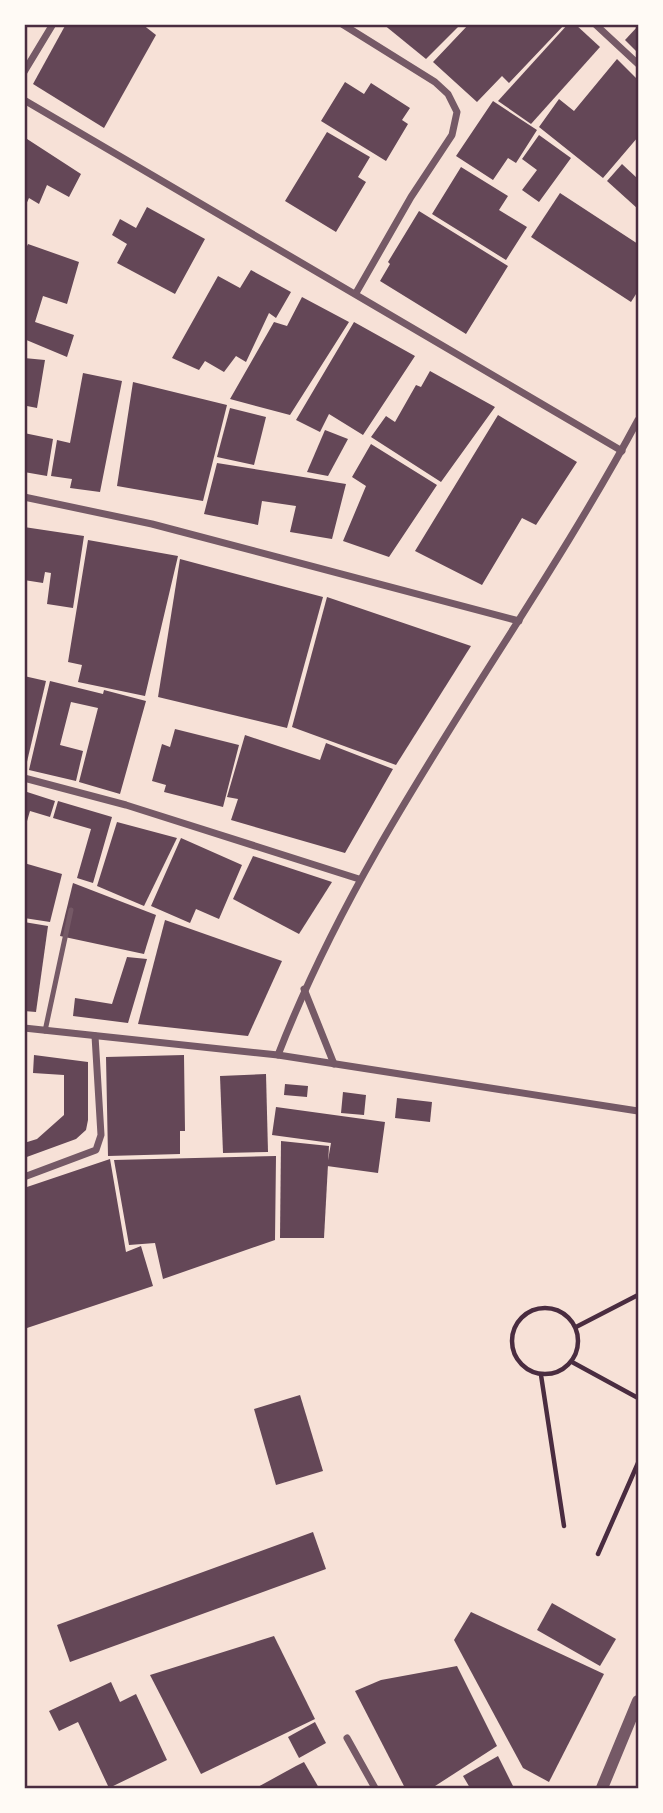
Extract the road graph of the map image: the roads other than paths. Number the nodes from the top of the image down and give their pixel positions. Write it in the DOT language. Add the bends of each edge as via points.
graph roads {
  1 [pos="53,24"];
  2 [pos="342,24"];
  3 [pos="595,24"];
  4 [pos="639,65"];
  5 [pos="24,72"];
  6 [pos="24,100"];
  7 [pos="356,293"];
  8 [pos="639,420"];
  9 [pos="622,451"];
  10 [pos="24,497"];
  11 [pos="519,621"];
  12 [pos="24,778"];
  13 [pos="359,879"];
  14 [pos="71,910"];
  15 [pos="303,989"];
  16 [pos="24,1028"];
  17 [pos="46,1031"];
  18 [pos="94,1036"];
  19 [pos="278,1055"];
  20 [pos="334,1064"];
  21 [pos="639,1111"];
  22 [pos="24,1177"];
  23 [pos="639,1702"];
  24 [pos="347,1738"];
  25 [pos="375,1788"];
  26 [pos="602,1788"];
  1 -- 5 [label="street"];
  2 -- 7 [label="street" via="435,82 457,112 452,135"];
  3 -- 4 [label="street"];
  6 -- 7 [label="street"];
  7 -- 9 [label="street"];
  8 -- 9 [label="street"];
  9 -- 11 [label="street"];
  10 -- 11 [label="street" via="152,524"];
  11 -- 13 [label="street"];
  12 -- 13 [label="street" via="126,805"];
  13 -- 15 [label="street"];
  14 -- 17 [label="lane"];
  15 -- 19 [label="street"];
  15 -- 20 [label="street"];
  16 -- 17 [label="street"];
  17 -- 18 [label="street"];
  18 -- 19 [label="street"];
  18 -- 22 [label="street" via="101,1135 96,1150"];
  19 -- 20 [label="street"];
  20 -- 21 [label="street"];
  23 -- 26 [label="street"];
  24 -- 25 [label="street"];
}
